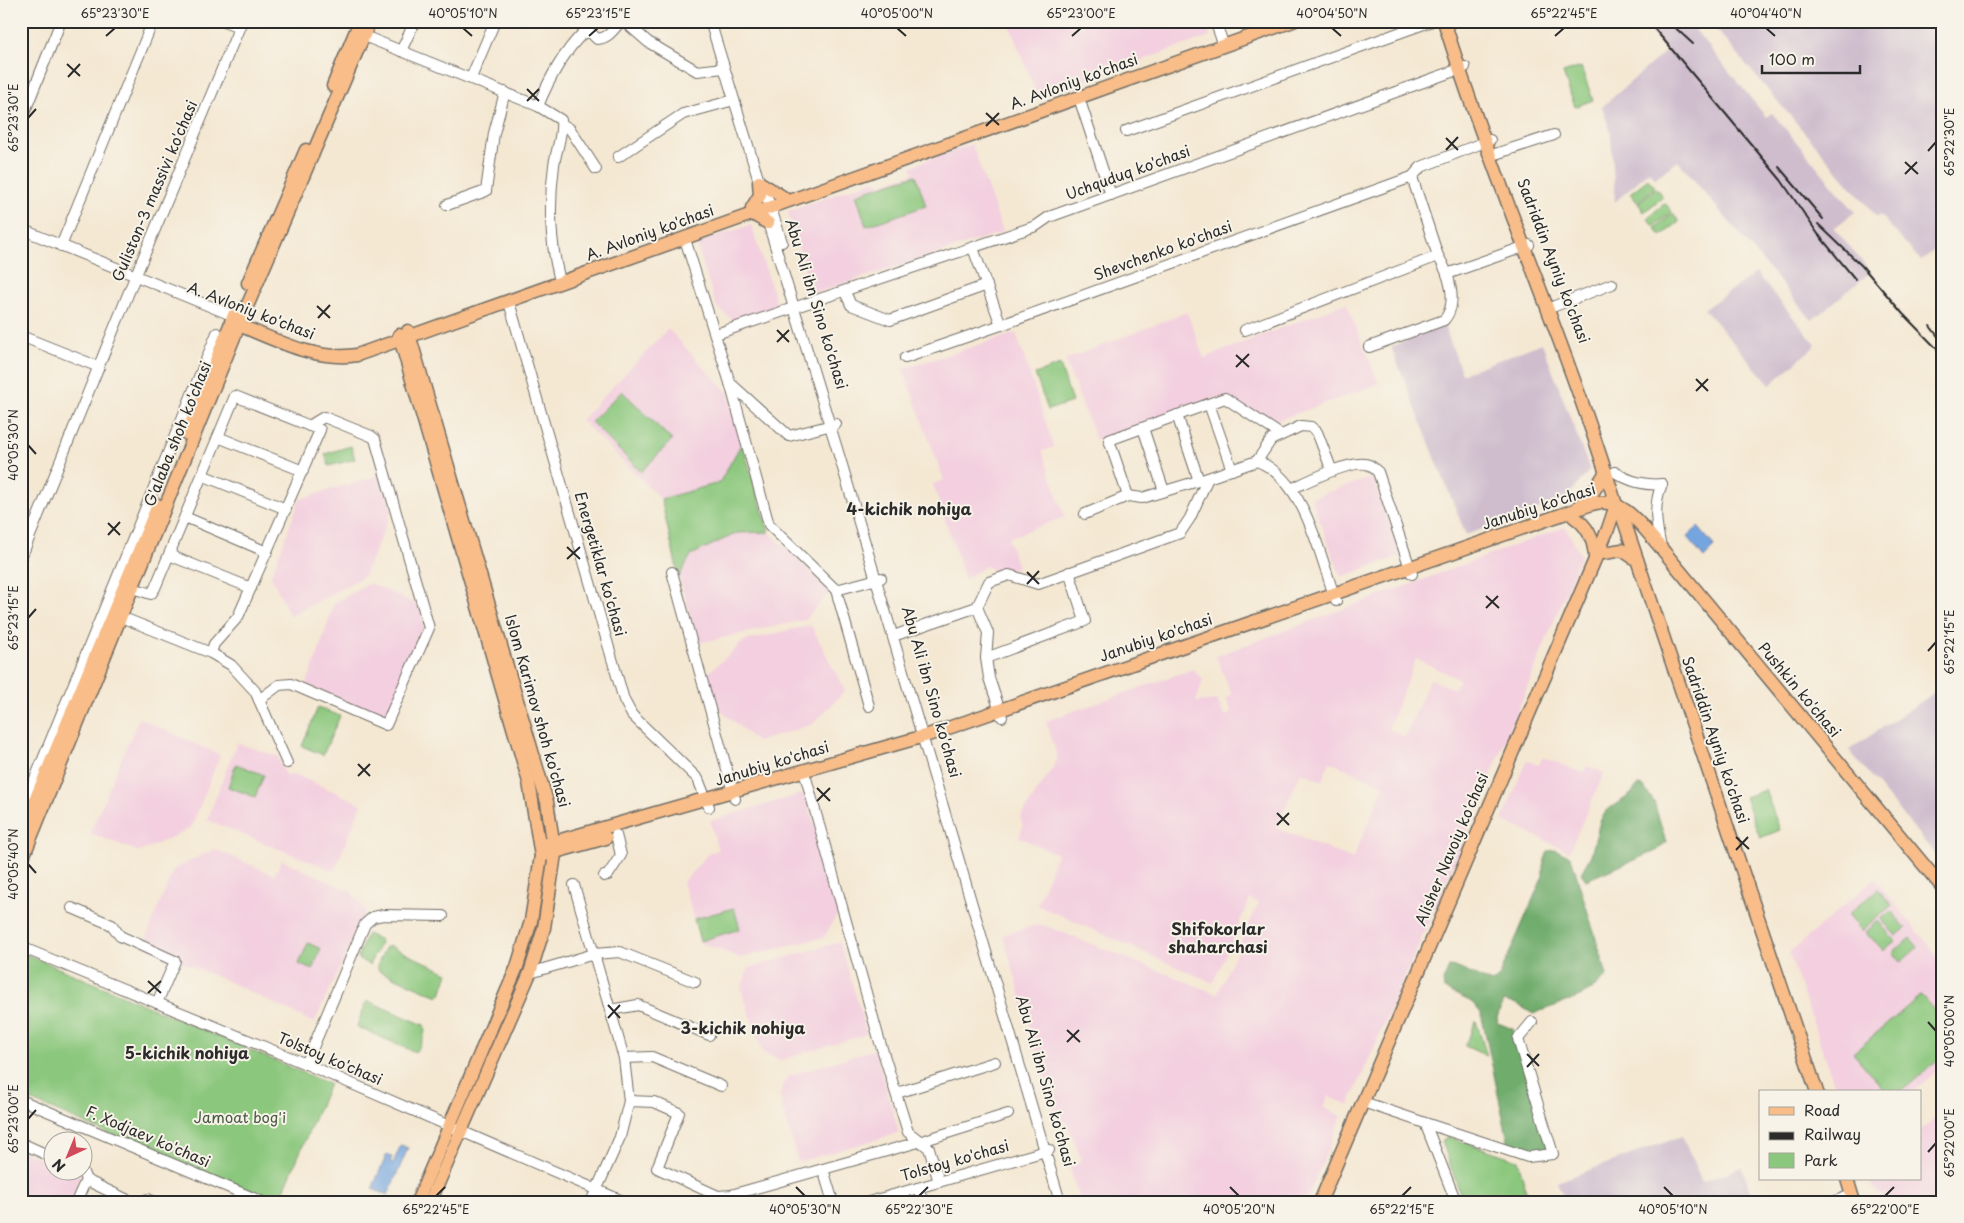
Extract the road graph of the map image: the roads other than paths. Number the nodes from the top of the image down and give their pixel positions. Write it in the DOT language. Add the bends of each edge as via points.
graph roads {
  1 [pos="61,21"];
  2 [pos="153,21"];
  3 [pos="224,21"];
  4 [pos="360,21"];
  5 [pos="370,21"];
  6 [pos="415,21"];
  7 [pos="495,21"];
  8 [pos="622,21"];
  9 [pos="710,21"];
  10 [pos="1215,21"];
  11 [pos="1274,21"];
  12 [pos="1292,21"];
  13 [pos="1432,21"];
  14 [pos="1444,21"];
  15 [pos="1451,21"];
  16 [pos="240,24"];
  17 [pos="364,36"];
  18 [pos="1223,43"];
  19 [pos="401,51"];
  20 [pos="724,68"];
  21 [pos="1462,68"];
  22 [pos="471,78"];
  23 [pos="505,92"];
  24 [pos="1079,98"];
  25 [pos="734,100"];
  26 [pos="538,106"];
  27 [pos="21,121"];
  28 [pos="562,124"];
  29 [pos="1126,131"];
  30 [pos="1554,135"];
  31 [pos="1487,142"];
  32 [pos="1492,155"];
  33 [pos="618,157"];
  34 [pos="596,169"];
  35 [pos="1412,177"];
  36 [pos="1111,195"];
  37 [pos="784,200"];
  38 [pos="448,205"];
  39 [pos="764,207"];
  40 [pos="21,229"];
  41 [pos="21,236"];
  42 [pos="685,239"];
  43 [pos="1526,245"];
  44 [pos="61,246"];
  45 [pos="974,248"];
  46 [pos="1438,256"];
  47 [pos="1447,274"];
  48 [pos="559,276"];
  49 [pos="134,279"];
  50 [pos="1612,284"];
  51 [pos="986,285"];
  52 [pos="845,292"];
  53 [pos="509,302"];
  54 [pos="798,306"];
  55 [pos="1549,308"];
  56 [pos="236,320"];
  57 [pos="1002,325"];
  58 [pos="1245,330"];
  59 [pos="217,333"];
  60 [pos="716,334"];
  61 [pos="404,336"];
  62 [pos="22,337"];
  63 [pos="1369,347"];
  64 [pos="905,358"];
  65 [pos="99,367"];
  66 [pos="207,370"];
  67 [pos="730,383"];
  68 [pos="1209,404"];
  69 [pos="1177,415"];
  70 [pos="834,425"];
  71 [pos="309,426"];
  72 [pos="1143,428"];
  73 [pos="1281,435"];
  74 [pos="218,437"];
  75 [pos="1257,461"];
  76 [pos="1232,470"];
  77 [pos="303,471"];
  78 [pos="1332,471"];
  79 [pos="1611,472"];
  80 [pos="202,475"];
  81 [pos="1203,480"];
  82 [pos="1291,489"];
  83 [pos="1164,491"];
  84 [pos="1128,496"];
  85 [pos="286,509"];
  86 [pos="1621,512"];
  87 [pos="1085,514"];
  88 [pos="1574,514"];
  89 [pos="185,517"];
  90 [pos="1661,548"];
  91 [pos="267,552"];
  92 [pos="169,555"];
  93 [pos="1600,555"];
  94 [pos="21,558"];
  95 [pos="1637,560"];
  96 [pos="1411,571"];
  97 [pos="672,572"];
  98 [pos="1069,572"];
  99 [pos="879,578"];
  100 [pos="134,588"];
  101 [pos="251,588"];
  102 [pos="836,590"];
  103 [pos="1335,598"];
  104 [pos="977,607"];
  105 [pos="121,617"];
  106 [pos="104,623"];
  107 [pos="899,634"];
  108 [pos="211,653"];
  109 [pos="986,658"];
  110 [pos="259,700"];
  111 [pos="869,706"];
  112 [pos="1001,714"];
  113 [pos="926,739"];
  114 [pos="287,763"];
  115 [pos="806,778"];
  116 [pos="735,799"];
  117 [pos="708,804"];
  118 [pos="21,813"];
  119 [pos="21,834"];
  120 [pos="616,835"];
  121 [pos="554,848"];
  122 [pos="541,851"];
  123 [pos="21,862"];
  124 [pos="604,876"];
  125 [pos="574,885"];
  126 [pos="1943,888"];
  127 [pos="72,908"];
  128 [pos="443,916"];
  129 [pos="21,948"];
  130 [pos="594,954"];
  131 [pos="530,973"];
  132 [pos="695,982"];
  133 [pos="156,1003"];
  134 [pos="610,1010"];
  135 [pos="1532,1022"];
  136 [pos="710,1035"];
  137 [pos="624,1058"];
  138 [pos="996,1062"];
  139 [pos="306,1064"];
  140 [pos="721,1086"];
  141 [pos="1816,1090"];
  142 [pos="897,1093"];
  143 [pos="629,1101"];
  144 [pos="1366,1103"];
  145 [pos="22,1104"];
  146 [pos="1008,1114"];
  147 [pos="1425,1123"];
  148 [pos="454,1129"];
  149 [pos="922,1142"];
  150 [pos="21,1144"];
  151 [pos="1047,1151"];
  152 [pos="42,1153"];
  153 [pos="823,1169"];
  154 [pos="92,1179"];
  155 [pos="82,1180"];
  156 [pos="1847,1180"];
  157 [pos="939,1182"];
  158 [pos="918,1188"];
  159 [pos="596,1190"];
  160 [pos="1853,1198"];
  161 [pos="76,1202"];
  162 [pos="132,1202"];
  163 [pos="143,1202"];
  164 [pos="155,1202"];
  165 [pos="263,1202"];
  166 [pos="417,1202"];
  167 [pos="430,1202"];
  168 [pos="591,1202"];
  169 [pos="624,1202"];
  170 [pos="833,1202"];
  171 [pos="869,1202"];
  172 [pos="923,1202"];
  173 [pos="1060,1202"];
  174 [pos="1065,1202"];
  175 [pos="1320,1202"];
  176 [pos="1327,1202"];
  177 [pos="1456,1202"];
  178 [pos="1833,1202"];
  1 -- 27 [label="street"];
  2 -- 44 [label="street"];
  3 -- 16 [label="street, Guliston-3 massivi ko'chasi"];
  4 -- 56 [label="main road, G'alaba shoh ko'chasi"];
  5 -- 17 [label="main road, G'alaba shoh ko'chasi"];
  6 -- 19 [label="street"];
  7 -- 22 [label="street"];
  8 -- 20 [label="street" via="648,42 697,71"];
  8 -- 26 [label="street" via="604,38 597,39 583,33 577,39 558,63"];
  9 -- 20 [label="street, Abu Ali ibn Sino ko'chasi"];
  10 -- 18 [label="street"];
  11 -- 18 [label="main road, A. Avloniy ko'chasi"];
  12 -- 18 [label="main road, A. Avloniy ko'chasi"];
  13 -- 29 [label="street"];
  14 -- 21 [label="main road, Sadriddin Ayniy ko'chasi"];
  15 -- 21 [label="main road, Sadriddin Ayniy ko'chasi"];
  16 -- 49 [label="street, Guliston-3 massivi ko'chasi"];
  17 -- 19 [label="street"];
  17 -- 56 [label="main road, G'alaba shoh ko'chasi"];
  18 -- 24 [label="main road, A. Avloniy ko'chasi"];
  18 -- 37 [label="main road, A. Avloniy ko'chasi"];
  19 -- 22 [label="street"];
  20 -- 25 [label="street, Abu Ali ibn Sino ko'chasi"];
  21 -- 31 [label="main road, Sadriddin Ayniy ko'chasi"];
  21 -- 36 [label="street, Uchquduq ko'chasi"];
  22 -- 23 [label="street"];
  23 -- 26 [label="street"];
  23 -- 38 [label="street" via="494,134 486,191"];
  24 -- 36 [label="street"];
  24 -- 37 [label="main road, A. Avloniy ko'chasi"];
  25 -- 33 [label="street" via="683,114"];
  25 -- 39 [label="street, Abu Ali ibn Sino ko'chasi"];
  26 -- 28 [label="street" via="557,116"];
  28 -- 34 [label="street" via="570,129"];
  28 -- 48 [label="street" via="554,166 551,220"];
  30 -- 32 [label="street"];
  31 -- 32 [label="main road, Sadriddin Ayniy ko'chasi"];
  31 -- 35 [label="street, Shevchenko ko'chasi" via="1421,167"];
  32 -- 43 [label="main road, Sadriddin Ayniy ko'chasi"];
  35 -- 46 [label="street"];
  35 -- 57 [label="street, Shevchenko ko'chasi"];
  36 -- 45 [label="street, Uchquduq ko'chasi"];
  37 -- 39 [label="main road, A. Avloniy ko'chasi"];
  37 -- 39 [label="main road"];
  39 -- 42 [label="main road, A. Avloniy ko'chasi"];
  39 -- 48 [label="main road, A. Avloniy ko'chasi"];
  39 -- 54 [label="street, Abu Ali ibn Sino ko'chasi"];
  40 -- 44 [label="street, A. Avloniy ko'chasi"];
  41 -- 49 [label="street, A. Avloniy ko'chasi"];
  42 -- 53 [label="main road, A. Avloniy ko'chasi"];
  42 -- 60 [label="street"];
  43 -- 47 [label="street"];
  43 -- 55 [label="main road, Sadriddin Ayniy ko'chasi"];
  44 -- 49 [label="street, A. Avloniy ko'chasi"];
  45 -- 51 [label="street"];
  45 -- 52 [label="street, Uchquduq ko'chasi"];
  46 -- 47 [label="street"];
  46 -- 58 [label="street"];
  47 -- 63 [label="street" via="1452,289 1448,316 1444,320"];
  48 -- 61 [label="main road, A. Avloniy ko'chasi"];
  49 -- 56 [label="street, A. Avloniy ko'chasi"];
  49 -- 65 [label="street, Guliston-3 massivi ko'chasi"];
  50 -- 55 [label="street"];
  51 -- 52 [label="street" via="890,320 851,306"];
  51 -- 57 [label="street"];
  52 -- 54 [label="street, Uchquduq ko'chasi"];
  53 -- 61 [label="main road, A. Avloniy ko'chasi"];
  53 -- 117 [label="street, Energetiklar ko'chasi" via="624,700 632,715 698,779"];
  54 -- 60 [label="street, Uchquduq ko'chasi"];
  54 -- 70 [label="street, Abu Ali ibn Sino ko'chasi"];
  55 -- 79 [label="main road, Sadriddin Ayniy ko'chasi"];
  56 -- 61 [label="main road, A. Avloniy ko'chasi" via="307,352 325,356 357,355"];
  56 -- 66 [label="main road, G'alaba shoh ko'chasi"];
  56 -- 100 [label="main road, G'alaba shoh ko'chasi"];
  57 -- 64 [label="street, Shevchenko ko'chasi"];
  59 -- 66 [label="street"];
  60 -- 67 [label="street"];
  61 -- 121 [label="main road, Islom Karimov shoh ko'chasi" via="547,802"];
  61 -- 122 [label="main road, Islom Karimov shoh ko'chasi" via="529,782"];
  62 -- 65 [label="street"];
  65 -- 94 [label="street, Guliston-3 massivi ko'chasi"];
  66 -- 106 [label="main road, G'alaba shoh ko'chasi"];
  67 -- 70 [label="street" via="789,436"];
  67 -- 102 [label="street" via="770,525"];
  68 -- 69 [label="street"];
  68 -- 73 [label="street" via="1225,398"];
  68 -- 76 [label="street"];
  69 -- 72 [label="street"];
  69 -- 81 [label="street"];
  70 -- 99 [label="street, Abu Ali ibn Sino ko'chasi"];
  71 -- 74 [label="street" via="235,396"];
  71 -- 77 [label="street" via="320,430"];
  71 -- 110 [label="street" via="324,416 374,440 429,628 386,725 291,684 270,690"];
  72 -- 83 [label="street"];
  72 -- 84 [label="street" via="1109,440"];
  73 -- 75 [label="street" via="1271,440"];
  73 -- 78 [label="street" via="1301,426 1311,427 1317,432"];
  74 -- 77 [label="street"];
  74 -- 80 [label="street"];
  75 -- 76 [label="street"];
  75 -- 82 [label="street" via="1268,465"];
  76 -- 81 [label="street"];
  77 -- 85 [label="street"];
  78 -- 82 [label="street"];
  78 -- 96 [label="street" via="1368,464 1378,472"];
  79 -- 86 [label="main road, Sadriddin Ayniy ko'chasi"];
  79 -- 88 [label="main road"];
  79 -- 90 [label="street" via="1640,483 1662,484 1656,504"];
  80 -- 85 [label="street"];
  80 -- 89 [label="street"];
  81 -- 83 [label="street"];
  81 -- 98 [label="street" via="1190,518 1180,533"];
  82 -- 103 [label="street" via="1305,511"];
  83 -- 84 [label="street" via="1142,498"];
  84 -- 87 [label="street"];
  85 -- 91 [label="street"];
  86 -- 88 [label="main road, Janubiy ko'chasi" via="1596,510"];
  86 -- 90 [label="main road, Pushkin ko'chasi"];
  86 -- 93 [label="main road, Alisher Navoiy ko'chasi"];
  86 -- 95 [label="main road, Sadriddin Ayniy ko'chasi"];
  88 -- 93 [label="main road"];
  88 -- 96 [label="main road, Janubiy ko'chasi"];
  89 -- 91 [label="street"];
  89 -- 92 [label="street"];
  90 -- 126 [label="main road, Pushkin ko'chasi"];
  91 -- 101 [label="street"];
  92 -- 100 [label="street" via="151,594"];
  92 -- 101 [label="street"];
  93 -- 95 [label="main road" via="1622,550"];
  93 -- 144 [label="main road, Alisher Navoiy ko'chasi"];
  95 -- 141 [label="main road, Sadriddin Ayniy ko'chasi"];
  96 -- 103 [label="main road, Janubiy ko'chasi"];
  97 -- 116 [label="street"];
  98 -- 104 [label="street" via="1038,584 1009,575 989,582"];
  98 -- 109 [label="street" via="1085,621"];
  99 -- 102 [label="street"];
  99 -- 107 [label="street, Abu Ali ibn Sino ko'chasi"];
  99 -- 113 [label="street, Abu Ali ibn Sino ko'chasi"];
  100 -- 105 [label="main road, G'alaba shoh ko'chasi"];
  101 -- 108 [label="street" via="238,617 214,644"];
  102 -- 111 [label="street"];
  103 -- 112 [label="main road, Janubiy ko'chasi"];
  104 -- 107 [label="street"];
  104 -- 109 [label="street" via="988,634"];
  105 -- 108 [label="street"];
  105 -- 123 [label="main road, G'alaba shoh ko'chasi"];
  106 -- 118 [label="street"];
  106 -- 119 [label="main road, G'alaba shoh ko'chasi"];
  107 -- 113 [label="street, Abu Ali ibn Sino ko'chasi"];
  108 -- 110 [label="street" via="231,664"];
  109 -- 112 [label="street"];
  110 -- 114 [label="street"];
  112 -- 113 [label="main road, Janubiy ko'chasi"];
  113 -- 115 [label="main road, Janubiy ko'chasi"];
  113 -- 117 [label="main road, Janubiy ko'chasi"];
  113 -- 151 [label="street, Abu Ali ibn Sino ko'chasi"];
  115 -- 116 [label="main road, Janubiy ko'chasi"];
  115 -- 142 [label="street"];
  116 -- 117 [label="main road, Janubiy ko'chasi"];
  117 -- 120 [label="main road, Janubiy ko'chasi"];
  117 -- 121 [label="main road, Janubiy ko'chasi"];
  120 -- 121 [label="main road, Janubiy ko'chasi"];
  120 -- 124 [label="street" via="622,855"];
  121 -- 122 [label="main road, Janubiy ko'chasi"];
  121 -- 131 [label="main road, Islom Karimov shoh ko'chasi" via="544,928"];
  122 -- 148 [label="main road, Islom Karimov shoh ko'chasi" via="531,921 517,967"];
  125 -- 130 [label="street"];
  127 -- 133 [label="street" via="112,925 120,936 175,961"];
  128 -- 139 [label="street" via="383,915 373,917 365,924"];
  129 -- 133 [label="street, Tolstoy ko'chasi"];
  130 -- 131 [label="street"];
  130 -- 132 [label="street" via="620,952"];
  130 -- 134 [label="street"];
  131 -- 148 [label="main road, Islom Karimov shoh ko'chasi"];
  133 -- 139 [label="street, Tolstoy ko'chasi"];
  134 -- 136 [label="street" via="638,1005"];
  134 -- 137 [label="street"];
  135 -- 147 [label="street" via="1518,1039 1553,1154 1528,1157"];
  137 -- 140 [label="street" via="652,1057"];
  137 -- 143 [label="street"];
  138 -- 142 [label="street"];
  139 -- 148 [label="street, Tolstoy ko'chasi"];
  142 -- 149 [label="street" via="908,1132"];
  143 -- 153 [label="street" via="654,1102 679,1113 656,1168 718,1196"];
  143 -- 159 [label="street" via="620,1137"];
  144 -- 147 [label="street"];
  144 -- 175 [label="main road, Alisher Navoiy ko'chasi"];
  144 -- 176 [label="main road, Alisher Navoiy ko'chasi"];
  145 -- 165 [label="street, F. Xodjaev ko'chasi"];
  146 -- 149 [label="street"];
  147 -- 177 [label="street"];
  148 -- 159 [label="street, Tolstoy ko'chasi"];
  148 -- 166 [label="main road, Islom Karimov shoh ko'chasi"];
  148 -- 167 [label="main road, Islom Karimov shoh ko'chasi"];
  149 -- 153 [label="street"];
  149 -- 157 [label="street" via="929,1148"];
  150 -- 152 [label="street"];
  151 -- 157 [label="street, Tolstoy ko'chasi"];
  151 -- 173 [label="street, Abu Ali ibn Sino ko'chasi"];
  151 -- 174 [label="street, Abu Ali ibn Sino ko'chasi"];
  153 -- 170 [label="street"];
  154 -- 162 [label="street"];
  155 -- 161 [label="street"];
  156 -- 160 [label="main road"];
  157 -- 158 [label="street, Tolstoy ko'chasi"];
  158 -- 171 [label="street, Tolstoy ko'chasi"];
  158 -- 172 [label="street"];
  159 -- 168 [label="street"];
  159 -- 169 [label="street, Tolstoy ko'chasi"];
  160 -- 178 [label="street"];
  163 -- 164 [label="street" via="148,1199"];
}
